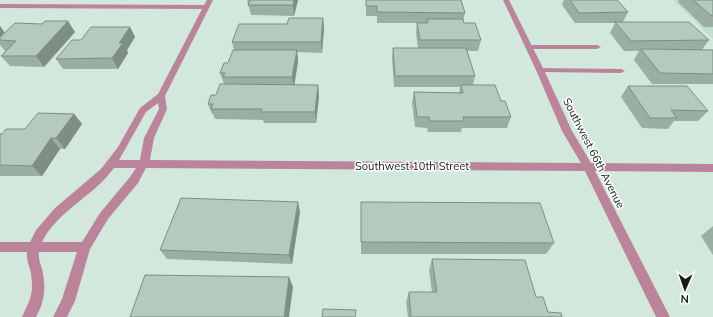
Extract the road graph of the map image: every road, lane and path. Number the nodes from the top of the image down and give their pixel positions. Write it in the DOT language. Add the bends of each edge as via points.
graph roads {
  1 [pos="506,0"];
  2 [pos="208,3"];
  3 [pos="0,6"];
  4 [pos="529,46"];
  5 [pos="597,47"];
  6 [pos="540,70"];
  7 [pos="621,71"];
  8 [pos="161,96"];
  9 [pos="111,164"];
  10 [pos="143,165"];
  11 [pos="588,167"];
  12 [pos="713,168"];
  13 [pos="0,247"];
  14 [pos="33,247"];
  15 [pos="85,247"];
  16 [pos="29,317"];
  17 [pos="60,317"];
  18 [pos="663,317"];
  1 -- 4 [label="street, Southwest 66th Avenue"];
  2 -- 3 [label="street"];
  2 -- 8 [label="street"];
  4 -- 5 [label="street"];
  4 -- 6 [label="street, Southwest 66th Avenue"];
  6 -- 7 [label="street"];
  6 -- 11 [label="street, Southwest 66th Avenue" via="567,131"];
  8 -- 9 [label="street" via="143,110"];
  8 -- 10 [label="street" via="163,109 149,138"];
  9 -- 10 [label="street, Southwest 10th Street"];
  9 -- 14 [label="street" via="97,181 59,211"];
  10 -- 11 [label="street, Southwest 10th Street"];
  10 -- 15 [label="street" via="104,216"];
  11 -- 12 [label="street, Southwest 10th Street"];
  11 -- 18 [label="street, Southwest 66th Avenue"];
  13 -- 14 [label="street"];
  14 -- 15 [label="street"];
  14 -- 16 [label="street" via="32,259 37,274 38,291 37,302"];
  15 -- 17 [label="street" via="68,301"];
}
